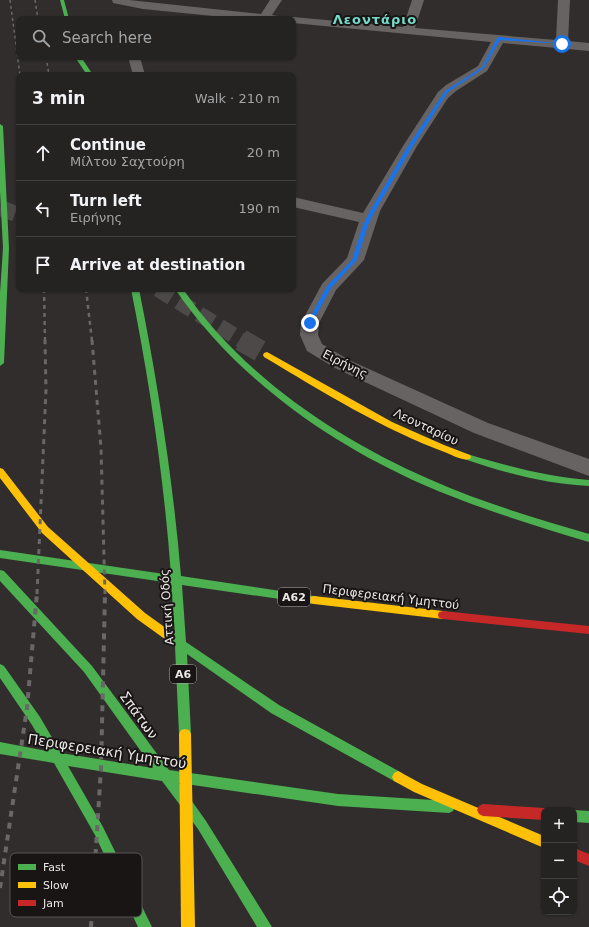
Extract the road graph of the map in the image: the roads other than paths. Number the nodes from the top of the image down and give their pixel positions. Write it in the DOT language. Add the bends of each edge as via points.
graph roads {
  1 [pos="62,0"];
  2 [pos="118,0"];
  3 [pos="276,0"];
  4 [pos="418,0"];
  5 [pos="564,0"];
  6 [pos="121,13"];
  7 [pos="66,16"];
  8 [pos="244,16"];
  9 [pos="265,16"];
  10 [pos="296,20"];
  11 [pos="408,30"];
  12 [pos="499,38"];
  13 [pos="562,44"];
  14 [pos="589,47"];
  15 [pos="78,60"];
  16 [pos="79,60"];
  17 [pos="135,60"];
  18 [pos="80,72"];
  19 [pos="88,72"];
  20 [pos="138,72"];
  21 [pos="0,126"];
  22 [pos="296,203"];
  23 [pos="368,219"];
  24 [pos="136,292"];
  25 [pos="181,292"];
  26 [pos="267,355"];
  27 [pos="0,363"];
  28 [pos="589,468"];
  29 [pos="0,471"];
  30 [pos="589,483"];
  31 [pos="589,538"];
  32 [pos="0,554"];
  33 [pos="0,574"];
  34 [pos="589,630"];
  35 [pos="0,669"];
  36 [pos="0,748"];
  37 [pos="541,814"];
  38 [pos="577,816"];
  39 [pos="589,817"];
  40 [pos="541,841"];
  41 [pos="110,853"];
  42 [pos="577,855"];
  43 [pos="589,860"];
  44 [pos="140,917"];
  45 [pos="145,927"];
  46 [pos="188,927"];
  47 [pos="265,927"];
  1 -- 7 [label="main road"];
  2 -- 6 [label="street"];
  2 -- 8 [label="street" via="143,6"];
  3 -- 9 [label="street"];
  4 -- 11 [label="street"];
  5 -- 13 [label="street"];
  10 -- 11 [label="street"];
  11 -- 12 [label="street"];
  12 -- 13 [label="street"];
  12 -- 23 [label="street, Ειρήνης" via="483,68 443,95"];
  13 -- 14 [label="street"];
  15 -- 18 [label="main road"];
  16 -- 19 [label="main road"];
  17 -- 20 [label="street"];
  21 -- 27 [label="main road" via="6,248"];
  22 -- 23 [label="street"];
  23 -- 28 [label="street, Ειρήνης" via="355,260 328,288 310,323 309,335 314,346 342,364 481,428"];
  24 -- 46 [label="main road, Αττική Οδός / Α6" via="164,457 176,566 185,707"];
  25 -- 31 [label="main road" via="203,323 256,377 334,432 380,459 451,492 527,520"];
  26 -- 30 [label="main road, Λεονταρίου" via="386,422 450,452 499,468 554,480"];
  29 -- 40 [label="main road" via="45,530 141,616 275,709 418,788"];
  32 -- 34 [label="main road, Περιφερειακή Υμηττού / Α62" via="282,596 480,620"];
  33 -- 47 [label="main road, Σπάτων" via="88,669 202,825"];
  35 -- 41 [label="main road" via="36,721"];
  36 -- 37 [label="main road, Περιφερειακή Υμηττού" via="99,766 338,800"];
  38 -- 39 [label="main road"];
  42 -- 43 [label="main road"];
  44 -- 45 [label="main road"];
}
